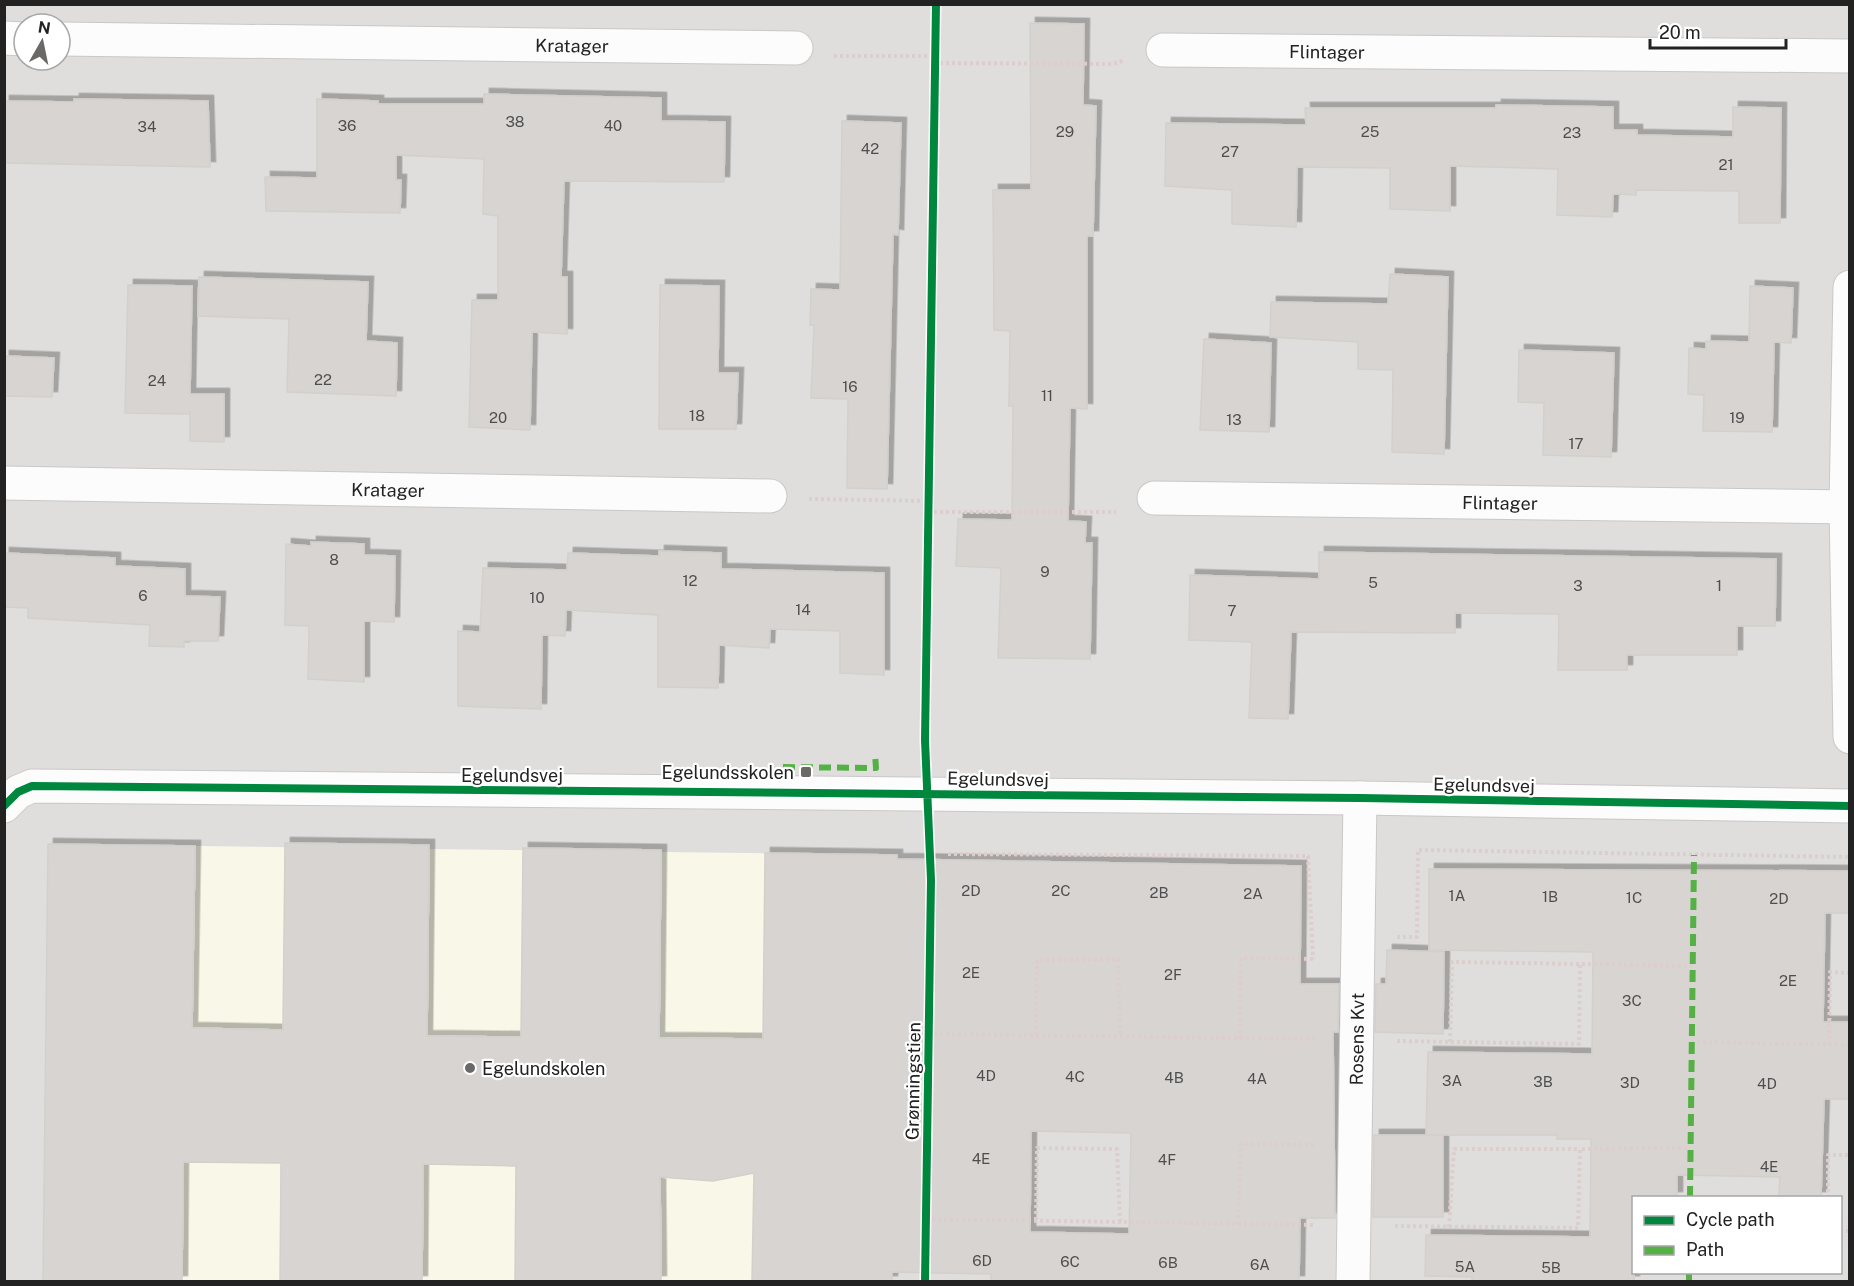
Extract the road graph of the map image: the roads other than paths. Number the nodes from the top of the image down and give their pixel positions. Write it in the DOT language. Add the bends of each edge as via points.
graph roads {
  1 [pos="72,39"];
  2 [pos="796,48"];
  3 [pos="1163,50"];
  4 [pos="1850,56"];
  5 [pos="1850,287"];
  6 [pos="4,483"];
  7 [pos="770,496"];
  8 [pos="1154,498"];
  9 [pos="1848,507"];
  10 [pos="1850,737"];
  11 [pos="1360,798"];
  12 [pos="5,803"];
  13 [pos="1850,806"];
  14 [pos="1353,1281"];
  1 -- 2 [label="street, Kratager"];
  3 -- 4 [label="street, Flintager"];
  5 -- 9 [label="street"];
  6 -- 7 [label="street, Kratager"];
  8 -- 9 [label="street, Flintager"];
  9 -- 10 [label="street"];
  11 -- 12 [label="street, Egelundsvej" via="32,786"];
  11 -- 13 [label="street, Egelundsvej"];
  11 -- 14 [label="street, Rosens Kvt"];
}
